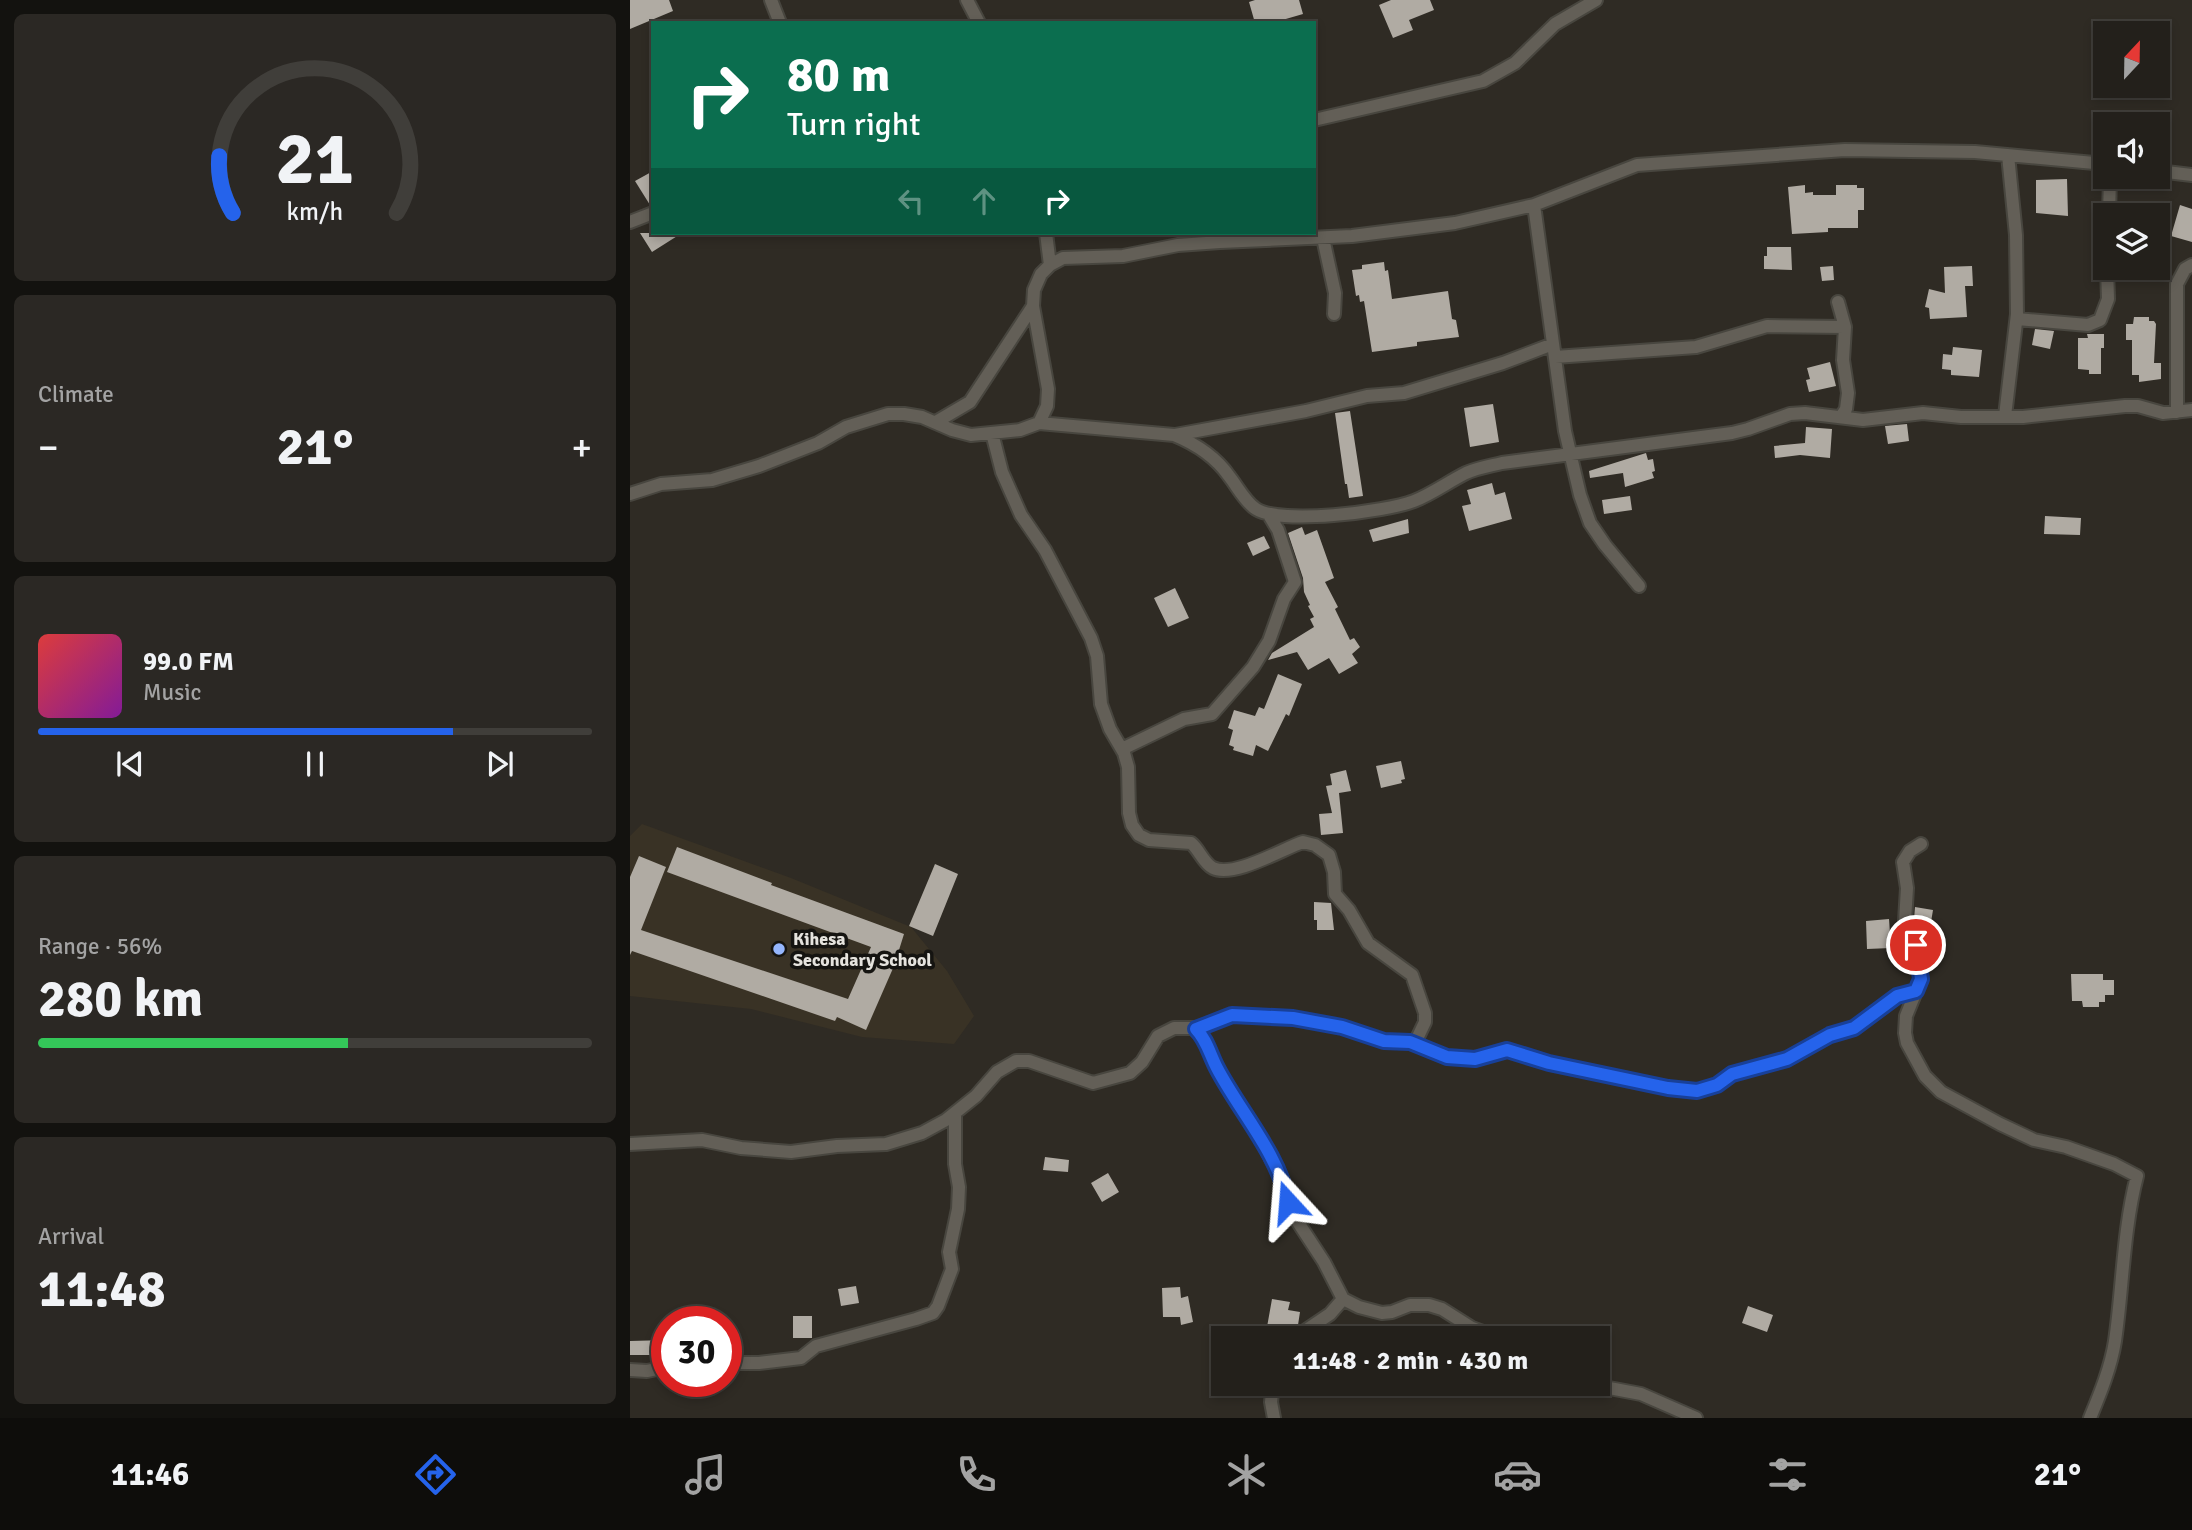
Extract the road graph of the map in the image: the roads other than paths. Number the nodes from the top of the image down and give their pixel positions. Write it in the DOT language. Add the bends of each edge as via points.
graph roads {
  1 [pos="772,0"];
  2 [pos="967,0"];
  3 [pos="1596,0"];
  4 [pos="779,21"];
  5 [pos="978,21"];
  6 [pos="1316,120"];
  7 [pos="2008,155"];
  8 [pos="2093,163"];
  9 [pos="2170,172"];
  10 [pos="2192,175"];
  11 [pos="1534,205"];
  12 [pos="651,214"];
  13 [pos="630,222"];
  14 [pos="1046,235"];
  15 [pos="1323,238"];
  16 [pos="1050,265"];
  17 [pos="2192,265"];
  18 [pos="2107,280"];
  19 [pos="1838,302"];
  20 [pos="1034,306"];
  21 [pos="1334,314"];
  22 [pos="2017,319"];
  23 [pos="1845,327"];
  24 [pos="1554,351"];
  25 [pos="2192,410"];
  26 [pos="2177,412"];
  27 [pos="2005,416"];
  28 [pos="1841,418"];
  29 [pos="936,422"];
  30 [pos="1039,423"];
  31 [pos="992,433"];
  32 [pos="1174,435"];
  33 [pos="1569,454"];
  34 [pos="630,494"];
  35 [pos="1269,515"];
  36 [pos="1639,586"];
  37 [pos="1122,749"];
  38 [pos="1921,844"];
  39 [pos="1916,991"];
  40 [pos="1196,1029"];
  41 [pos="1415,1043"];
  42 [pos="956,1114"];
  43 [pos="630,1144"];
  44 [pos="1343,1299"];
  45 [pos="1312,1326"];
  46 [pos="1469,1326"];
  47 [pos="742,1363"];
  48 [pos="630,1370"];
  49 [pos="651,1370"];
  50 [pos="1610,1388"];
  51 [pos="1272,1396"];
  52 [pos="1274,1418"];
  53 [pos="1696,1418"];
  54 [pos="2090,1418"];
  1 -- 4 [label="street"];
  2 -- 5 [label="street"];
  3 -- 6 [label="street" via="1555,24 1515,63 1483,81"];
  7 -- 8 [label="street"];
  7 -- 11 [label="street" via="1845,150 1655,162"];
  7 -- 22 [label="street" via="2016,235"];
  9 -- 10 [label="street"];
  11 -- 15 [label="street" via="1455,223"];
  11 -- 24 [label="street"];
  12 -- 13 [label="street"];
  14 -- 16 [label="street"];
  15 -- 16 [label="street" via="1178,245 1123,256 1063,258"];
  15 -- 21 [label="street" via="1335,293"];
  16 -- 20 [label="street" via="1034,290"];
  17 -- 26 [label="street" via="2177,284"];
  18 -- 22 [label="street" via="2108,299 2095,323"];
  19 -- 23 [label="street"];
  20 -- 29 [label="street" via="970,402"];
  20 -- 30 [label="street" via="1048,389"];
  22 -- 27 [label="street"];
  23 -- 24 [label="street" via="1767,326 1696,347"];
  23 -- 28 [label="street" via="1848,401"];
  24 -- 32 [label="street" via="1404,393 1367,396"];
  24 -- 33 [label="street"];
  25 -- 26 [label="street"];
  26 -- 27 [label="street" via="2125,406"];
  27 -- 28 [label="street" via="1923,413"];
  28 -- 33 [label="street" via="1790,414 1732,433"];
  29 -- 31 [label="street" via="971,435"];
  29 -- 34 [label="street" via="888,415 846,427 759,466 712,480 661,484"];
  30 -- 31 [label="street"];
  30 -- 32 [label="street"];
  31 -- 37 [label="street" via="1002,472 1021,514 1091,638 1101,704"];
  32 -- 35 [label="street" via="1210,455 1254,508"];
  33 -- 35 [label="street" via="1480,468 1398,506 1305,516"];
  33 -- 36 [label="street" via="1590,523"];
  35 -- 37 [label="street" via="1295,582 1253,667 1212,714 1184,719"];
  37 -- 41 [label="street" via="1128,767 1129,813 1141,836 1158,842 1191,842 1209,866 1222,870 1260,861 1303,842 1329,855 1337,898 1372,947 1412,975 1425,1013"];
  38 -- 39 [label="street" via="1903,862 1908,888 1905,921 1920,962"];
  39 -- 41 [label="street" via="1897,996 1854,1028 1830,1035 1787,1059 1732,1074 1697,1091 1549,1063 1507,1050 1465,1059 1442,1056"];
  39 -- 54 [label="street" via="1906,1016 1907,1043 1925,1076 1941,1092 2034,1140 2076,1150 2137,1176 2127,1221 2114,1343"];
  40 -- 41 [label="street" via="1232,1015 1293,1018 1384,1041"];
  40 -- 42 [label="street" via="1182,1027 1158,1036 1139,1067 1093,1083 1029,1061 1016,1061 998,1072"];
  40 -- 44 [label="street" via="1278,1170 1292,1213"];
  42 -- 43 [label="street" via="922,1133 886,1144 791,1152 702,1140"];
  42 -- 47 [label="street" via="958,1209 949,1252 951,1269 933,1313 816,1346 801,1358"];
  44 -- 45 [label="street"];
  44 -- 46 [label="street" via="1382,1313 1429,1305"];
  48 -- 49 [label="street"];
  50 -- 53 [label="street" via="1641,1394"];
  51 -- 52 [label="street"];
}
